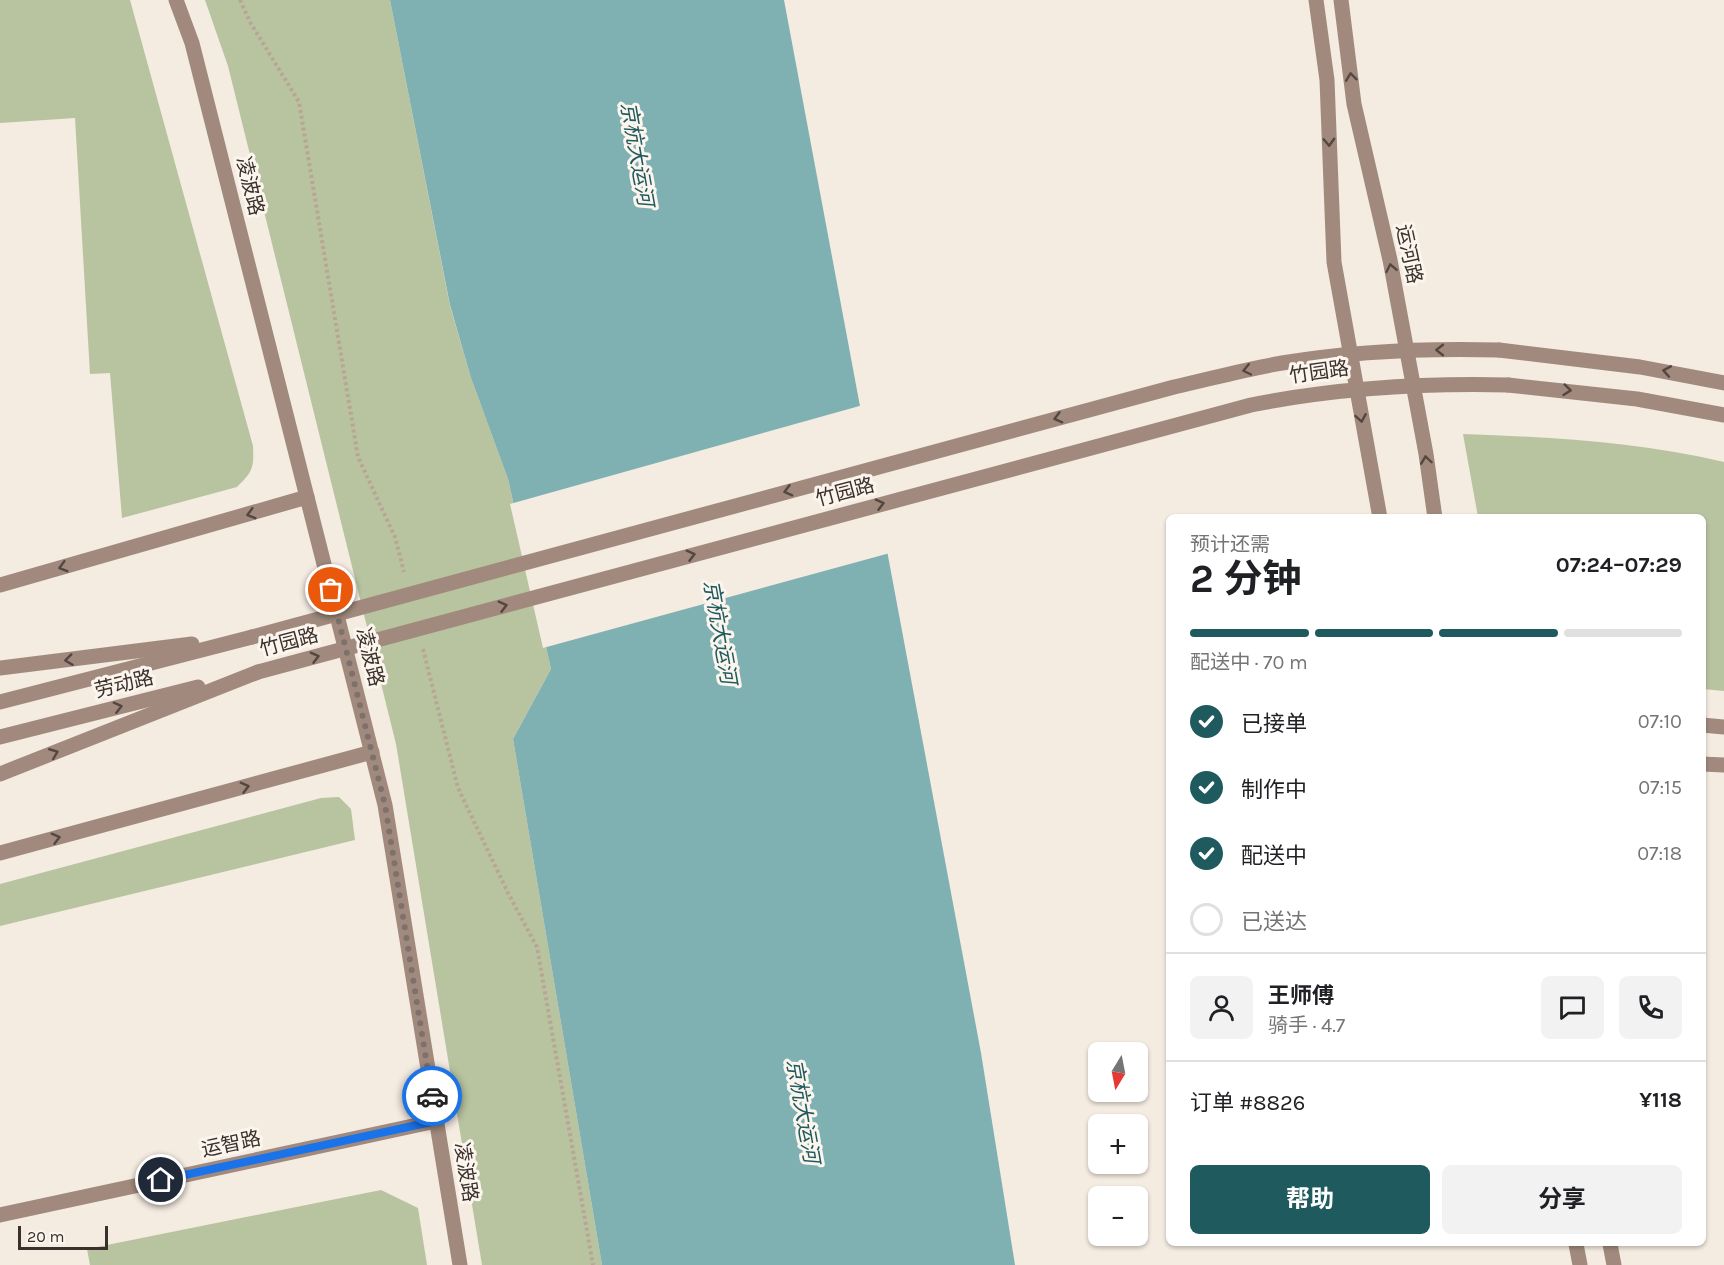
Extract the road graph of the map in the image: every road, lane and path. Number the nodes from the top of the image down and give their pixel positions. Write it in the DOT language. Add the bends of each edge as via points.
graph roads {
  1 [pos="176,0"];
  2 [pos="1316,0"];
  3 [pos="1341,0"];
  4 [pos="1724,383"];
  5 [pos="1724,415"];
  6 [pos="307,497"];
  7 [pos="1379,514"];
  8 [pos="1434,514"];
  9 [pos="0,585"];
  10 [pos="252,637"];
  11 [pos="0,668"];
  12 [pos="258,672"];
  13 [pos="0,702"];
  14 [pos="1706,725"];
  15 [pos="1724,727"];
  16 [pos="0,737"];
  17 [pos="372,752"];
  18 [pos="1706,764"];
  19 [pos="1724,765"];
  20 [pos="0,774"];
  21 [pos="0,853"];
  22 [pos="436,1121"];
  23 [pos="0,1215"];
  24 [pos="1576,1246"];
  25 [pos="1610,1246"];
  26 [pos="460,1265"];
  27 [pos="1580,1265"];
  28 [pos="1614,1265"];
  1 -- 6 [label="main road, 凌波路" via="192,43"];
  2 -- 7 [label="main road, one-way" via="1327,80 1334,262"];
  8 -- 3 [label="main road, 运河路, one-way" via="1390,260 1354,104"];
  4 -- 10 [label="main road, 竹园路, one-way, bridge" via="1640,367 1498,350 1352,353 1246,370"];
  12 -- 5 [label="main road, 竹园路, one-way, bridge" via="1251,405 1357,388 1509,385 1637,399"];
  6 -- 9 [label="main road, one-way"];
  6 -- 17 [label="main road, 凌波路"];
  10 -- 11 [label="main road, 竹园路, one-way"];
  10 -- 13 [label="main road, 劳动路"];
  16 -- 12 [label="main road, 劳动路, one-way"];
  20 -- 12 [label="main road, 竹园路, one-way"];
  14 -- 15 [label="main road"];
  21 -- 17 [label="main road, one-way"];
  17 -- 22 [label="main road, 凌波路" via="385,805"];
  18 -- 19 [label="main road"];
  22 -- 23 [label="main road, 运智路"];
  22 -- 26 [label="main road, 凌波路"];
  24 -- 27 [label="main road"];
  25 -- 28 [label="main road"];
}
